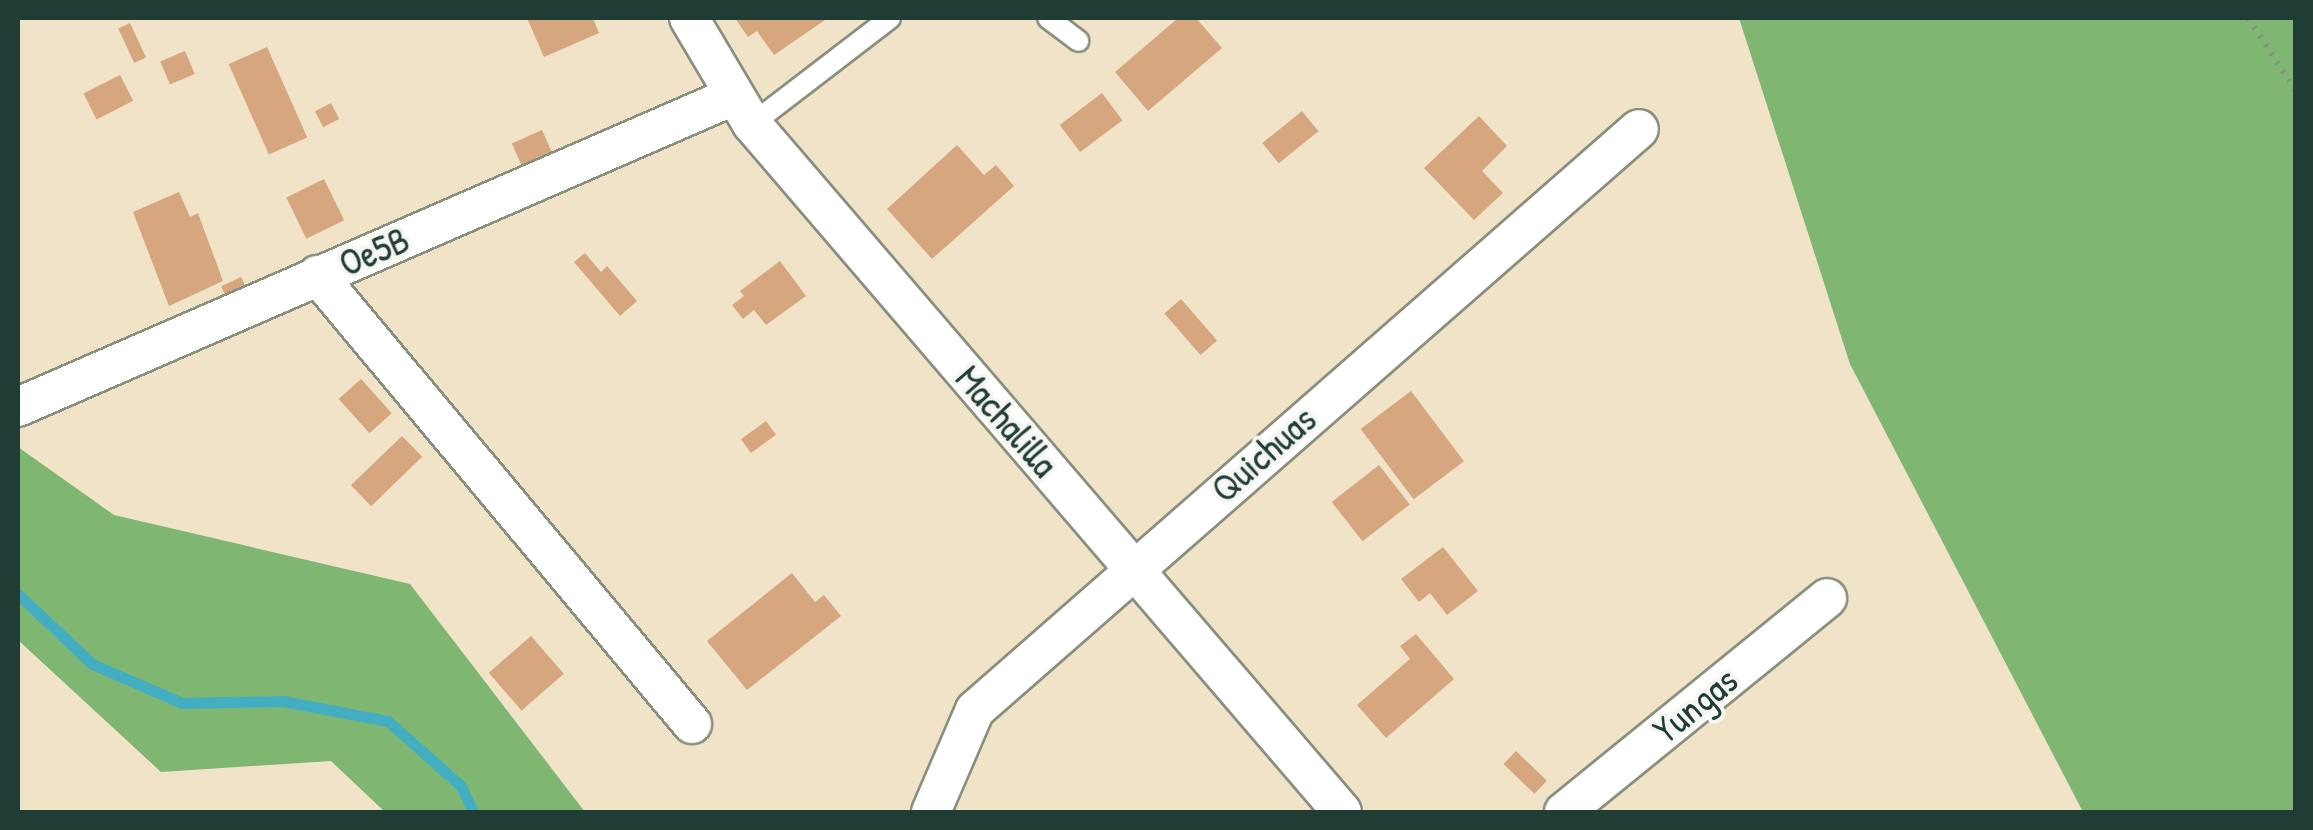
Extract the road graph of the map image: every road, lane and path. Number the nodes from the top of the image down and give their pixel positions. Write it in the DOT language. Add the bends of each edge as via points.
graph roads {
  1 [pos="689,18"];
  2 [pos="890,18"];
  3 [pos="1048,18"];
  4 [pos="2248,18"];
  5 [pos="1078,41"];
  6 [pos="2296,91"];
  7 [pos="742,111"];
  8 [pos="1639,129"];
  9 [pos="317,275"];
  10 [pos="18,407"];
  11 [pos="1132,567"];
  12 [pos="1827,598"];
  13 [pos="692,724"];
  14 [pos="932,812"];
  15 [pos="1342,812"];
  16 [pos="1564,812"];
  1 -- 7 [label="street, Machalilla"];
  2 -- 7 [label="lane"];
  3 -- 5 [label="lane"];
  4 -- 6 [label="path"];
  7 -- 9 [label="street, Oe5B"];
  7 -- 11 [label="street, Machalilla"];
  8 -- 11 [label="street, Quichuas"];
  9 -- 10 [label="street, Oe5B"];
  9 -- 13 [label="street"];
  11 -- 14 [label="street, Quichuas" via="975,710"];
  11 -- 15 [label="street, Machalilla"];
  12 -- 16 [label="street, Yungas"];
}
